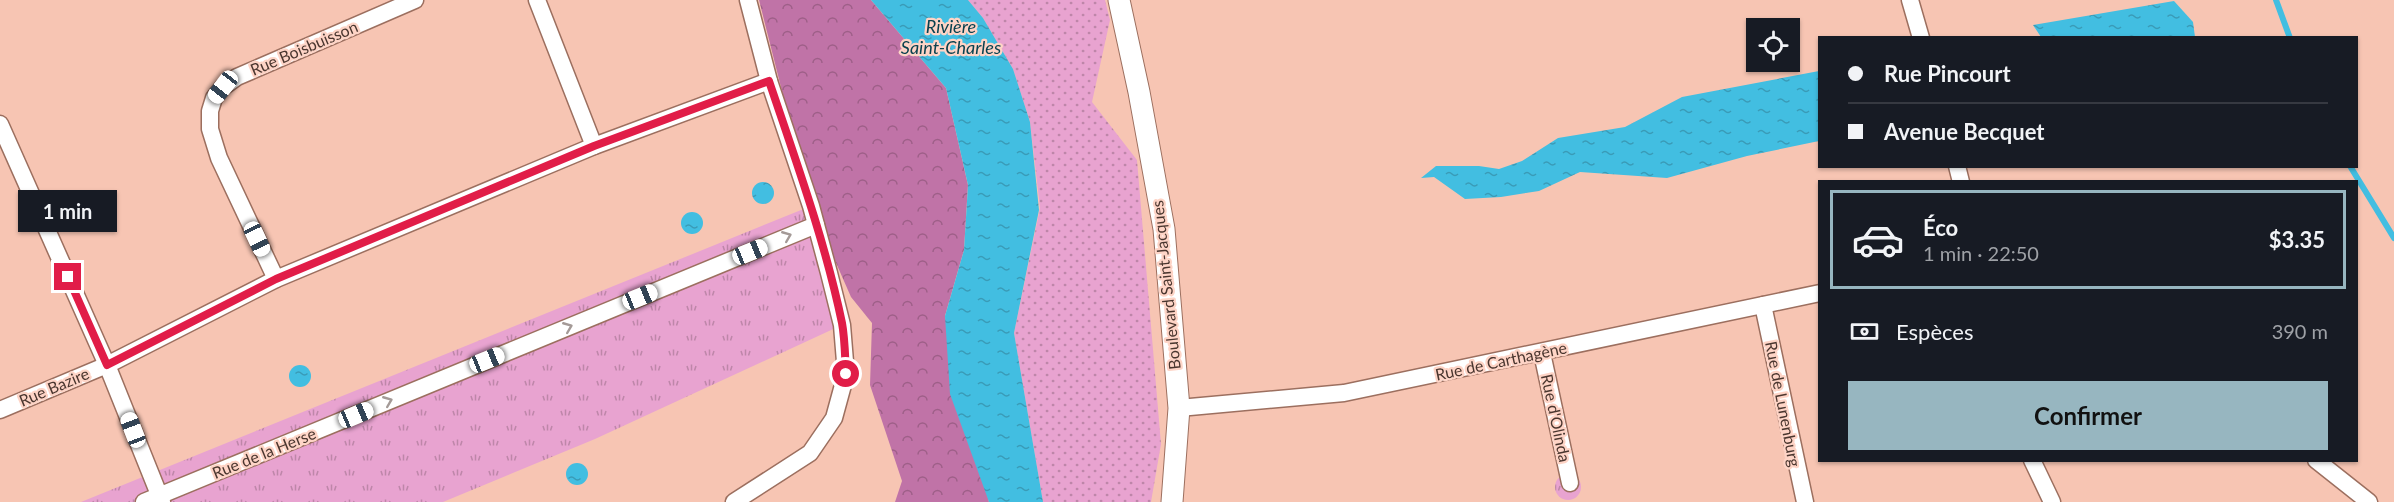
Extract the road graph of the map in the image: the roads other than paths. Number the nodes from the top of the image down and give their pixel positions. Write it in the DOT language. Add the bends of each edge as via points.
graph roads {
  1 [pos="415,0"];
  2 [pos="537,0"];
  3 [pos="748,0"];
  4 [pos="1119,0"];
  5 [pos="1910,0"];
  6 [pos="1920,36"];
  7 [pos="769,81"];
  8 [pos="0,124"];
  9 [pos="594,146"];
  10 [pos="816,225"];
  11 [pos="276,279"];
  12 [pos="1818,293"];
  13 [pos="1763,305"];
  14 [pos="1542,353"];
  15 [pos="107,365"];
  16 [pos="1179,408"];
  17 [pos="0,410"];
  18 [pos="2033,462"];
  19 [pos="2318,462"];
  20 [pos="1570,483"];
  21 [pos="155,500"];
  22 [pos="734,502"];
  23 [pos="1172,502"];
  24 [pos="1805,502"];
  25 [pos="2052,502"];
  26 [pos="2368,502"];
  1 -- 11 [label="street, Rue Boisbuisson" via="237,77 214,98 210,129 219,158"];
  2 -- 9 [label="street"];
  3 -- 7 [label="street"];
  4 -- 16 [label="street, Boulevard Saint-Jacques" via="1164,229"];
  5 -- 6 [label="street"];
  7 -- 9 [label="street, Rue Bazire"];
  7 -- 10 [label="street"];
  8 -- 15 [label="street"];
  9 -- 11 [label="street, Rue Bazire"];
  21 -- 10 [label="street, Rue de la Herse, one-way"];
  10 -- 22 [label="street" via="842,325 846,374 834,418 810,453"];
  11 -- 15 [label="street, Rue Bazire"];
  12 -- 13 [label="street, Rue de Carthagène"];
  13 -- 14 [label="street, Rue de Carthagène"];
  13 -- 24 [label="street, Rue de Lunenburg"];
  14 -- 16 [label="street, Rue de Carthagène" via="1344,393"];
  14 -- 20 [label="street, Rue d'Olinda"];
  15 -- 17 [label="street, Rue Bazire"];
  15 -- 21 [label="street"];
  16 -- 23 [label="street, Boulevard Saint-Jacques"];
  18 -- 25 [label="street"];
  19 -- 26 [label="street"];
}
